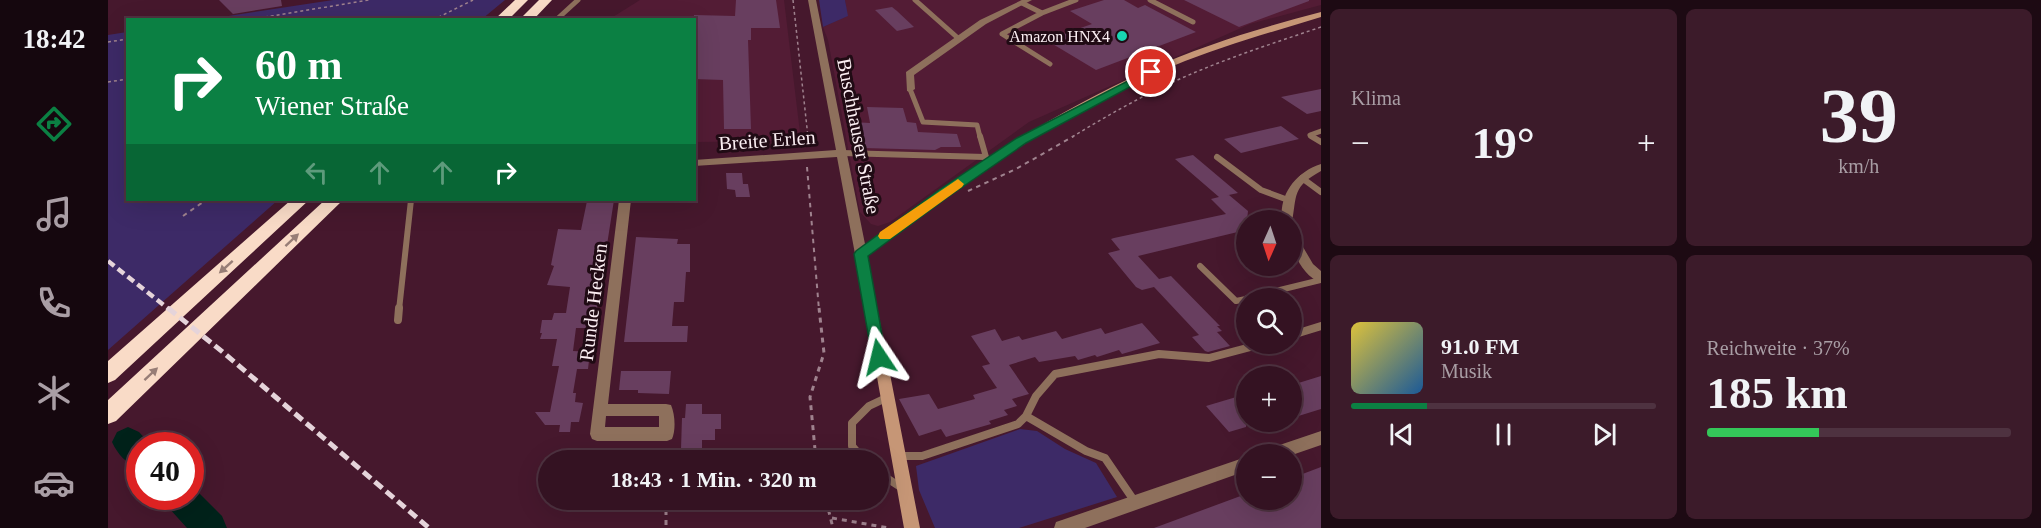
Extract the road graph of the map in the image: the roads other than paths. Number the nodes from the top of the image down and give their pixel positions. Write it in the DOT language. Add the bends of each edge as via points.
graph roads {
  1 [pos="522,0"];
  2 [pos="546,0"];
  3 [pos="578,0"];
  4 [pos="813,0"];
  5 [pos="915,0"];
  6 [pos="1076,0"];
  7 [pos="1150,0"];
  8 [pos="1025,2"];
  9 [pos="1042,13"];
  10 [pos="1321,14"];
  11 [pos="502,18"];
  12 [pos="527,18"];
  13 [pos="558,18"];
  14 [pos="1193,22"];
  15 [pos="959,39"];
  16 [pos="1050,64"];
  17 [pos="910,90"];
  18 [pos="1321,131"];
  19 [pos="1321,142"];
  20 [pos="842,153"];
  21 [pos="1217,157"];
  22 [pos="990,158"];
  23 [pos="696,163"];
  24 [pos="1321,167"];
  25 [pos="1302,178"];
  26 [pos="1321,192"];
  27 [pos="300,201"];
  28 [pos="334,201"];
  29 [pos="411,201"];
  30 [pos="625,201"];
  31 [pos="1288,201"];
  32 [pos="1286,210"];
  33 [pos="861,254"];
  34 [pos="1302,254"];
  35 [pos="1200,266"];
  36 [pos="1321,279"];
  37 [pos="1286,288"];
  38 [pos="1236,301"];
  39 [pos="398,320"];
  40 [pos="1321,326"];
  41 [pos="1302,332"];
  42 [pos="1236,351"];
  43 [pos="108,374"];
  44 [pos="886,398"];
  45 [pos="600,410"];
  46 [pos="108,414"];
  47 [pos="1026,416"];
  48 [pos="1321,438"];
  49 [pos="1302,444"];
  50 [pos="855,450"];
  51 [pos="898,456"];
  52 [pos="1236,467"];
  53 [pos="889,480"];
  54 [pos="905,490"];
  55 [pos="1135,502"];
  56 [pos="912,528"];
  57 [pos="1062,528"];
  1 -- 11 [label="highway"];
  2 -- 12 [label="highway"];
  3 -- 13 [label="lane"];
  4 -- 20 [label="street, Buschhauser Straße"];
  5 -- 15 [label="lane"];
  6 -- 9 [label="lane"];
  7 -- 14 [label="lane"];
  8 -- 9 [label="lane"];
  8 -- 15 [label="street" via="983,22"];
  9 -- 16 [label="lane" via="1002,34"];
  10 -- 22 [label="street" via="1151,72"];
  15 -- 17 [label="street" via="909,74"];
  17 -- 22 [label="lane" via="923,123 977,125"];
  18 -- 19 [label="lane" via="1310,135"];
  20 -- 22 [label="lane"];
  20 -- 23 [label="street, Breite Erlen"];
  20 -- 33 [label="street, Buschhauser Straße"];
  21 -- 31 [label="lane" via="1261,190"];
  22 -- 33 [label="street"];
  24 -- 25 [label="street"];
  25 -- 26 [label="lane"];
  25 -- 31 [label="street"];
  27 -- 43 [label="highway, one-way"];
  46 -- 28 [label="highway, one-way"];
  29 -- 39 [label="lane"];
  30 -- 45 [label="street, Runde Hecken"];
  31 -- 32 [label="street"];
  33 -- 44 [label="street, Buschhauser Straße"];
  34 -- 36 [label="street"];
  35 -- 38 [label="lane"];
  36 -- 37 [label="lane"];
  40 -- 41 [label="lane"];
  42 -- 47 [label="lane" via="1209,358 1159,354 1054,374"];
  44 -- 50 [label="lane" via="869,406 852,423"];
  44 -- 51 [label="street, Buschhauser Straße"];
  45 -- 45 [label="street, Runde Hecken" via="597,434 667,434 666,410"];
  47 -- 51 [label="lane" via="1018,424 922,456"];
  47 -- 55 [label="lane" via="1086,451 1106,458"];
  48 -- 49 [label="street"];
  51 -- 54 [label="street, Buschhauser Straße"];
  52 -- 55 [label="street"];
  53 -- 54 [label="lane"];
  54 -- 56 [label="street, Buschhauser Straße"];
  55 -- 57 [label="street"];
}
